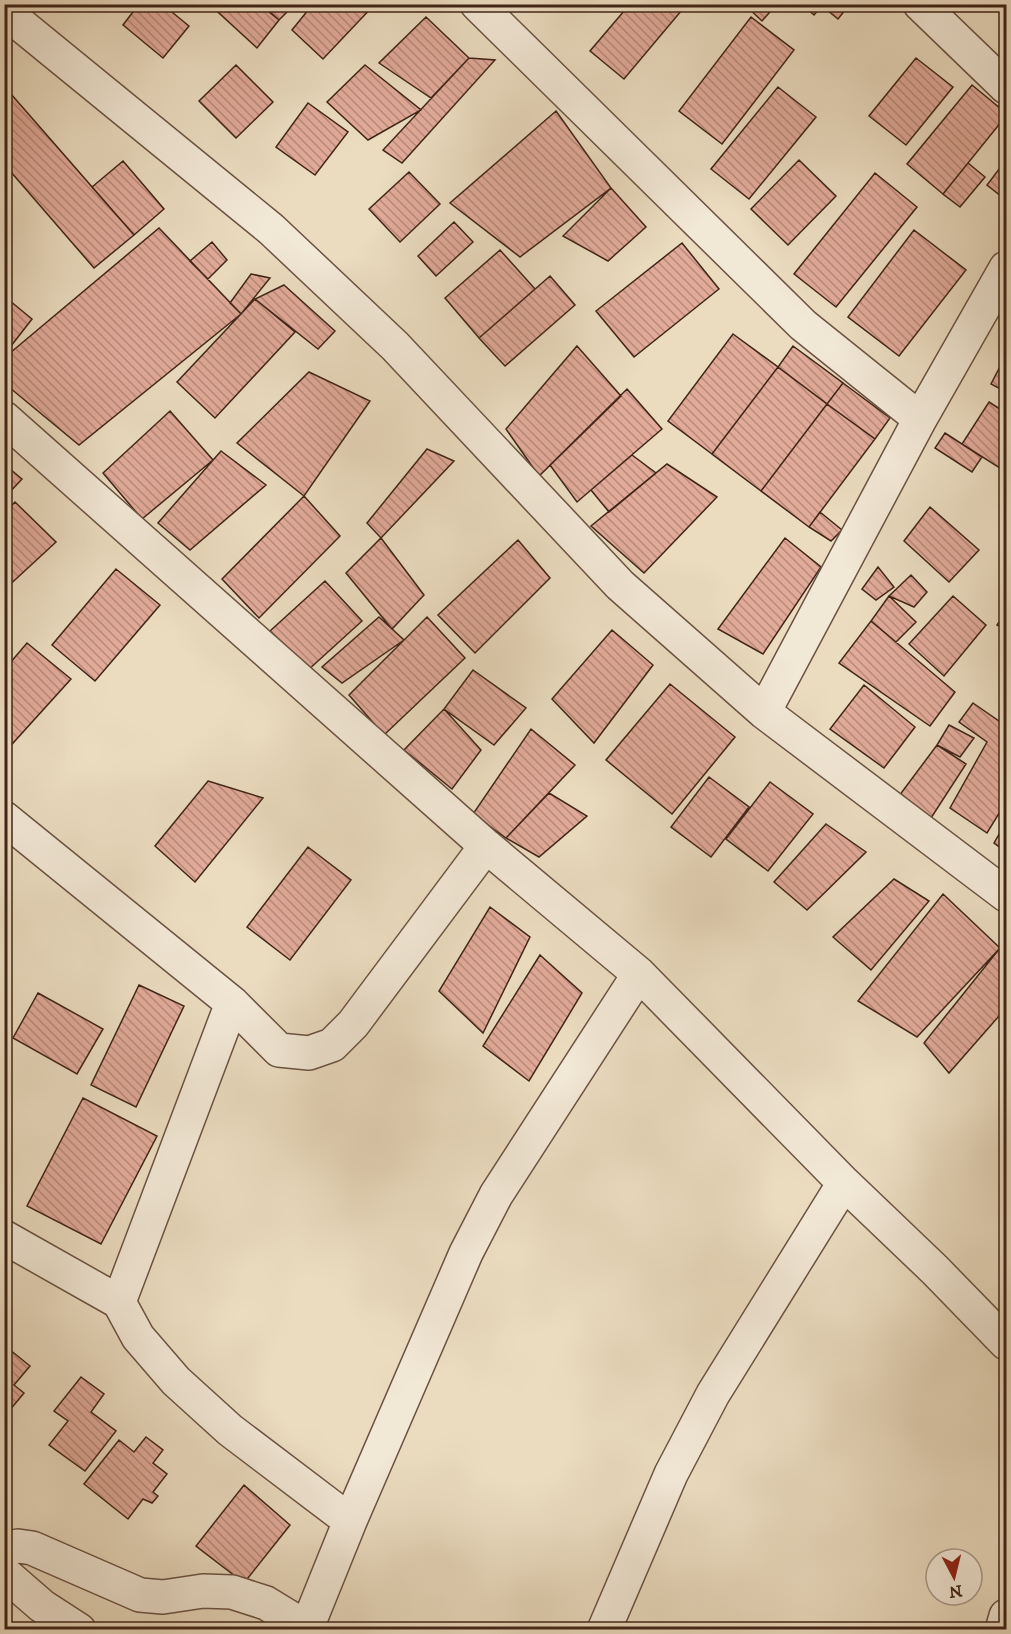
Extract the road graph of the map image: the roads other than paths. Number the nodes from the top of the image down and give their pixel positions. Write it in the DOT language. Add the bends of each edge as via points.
graph roads {
  1 [pos="477,4"];
  2 [pos="920,4"];
  3 [pos="4,11"];
  4 [pos="1006,87"];
  5 [pos="1006,268"];
  6 [pos="4,418"];
  7 [pos="920,419"];
  8 [pos="764,712"];
  9 [pos="4,818"];
  10 [pos="486,846"];
  11 [pos="1006,895"];
  12 [pos="639,974"];
  13 [pos="232,1003"];
  14 [pos="844,1183"];
  15 [pos="4,1237"];
  16 [pos="119,1302"];
  17 [pos="1006,1343"];
  18 [pos="350,1521"];
  19 [pos="4,1549"];
  20 [pos="4,1573"];
  21 [pos="1006,1616"];
  22 [pos="307,1628"];
  23 [pos="79,1629"];
  24 [pos="604,1629"];
  25 [pos="1002,1629"];
  1 -- 7 [label="street" via="803,325"];
  2 -- 4 [label="street"];
  3 -- 8 [label="street" via="271,229 395,346 620,585"];
  5 -- 7 [label="street"];
  6 -- 10 [label="street"];
  7 -- 8 [label="street"];
  8 -- 11 [label="street"];
  9 -- 13 [label="street"];
  10 -- 12 [label="street"];
  10 -- 13 [label="street" via="353,1024 332,1045 309,1053 279,1050"];
  12 -- 14 [label="street"];
  12 -- 18 [label="street" via="496,1195 466,1253"];
  13 -- 16 [label="street"];
  14 -- 17 [label="street"];
  14 -- 24 [label="street" via="713,1394 671,1474"];
  15 -- 16 [label="street"];
  16 -- 18 [label="street" via="138,1337 176,1381 230,1430"];
  18 -- 22 [label="street"];
  19 -- 22 [label="street" via="32,1548 140,1594 163,1597 203,1591 232,1592 266,1603"];
  20 -- 23 [label="street" via="42,1606"];
  21 -- 25 [label="street"];
}
